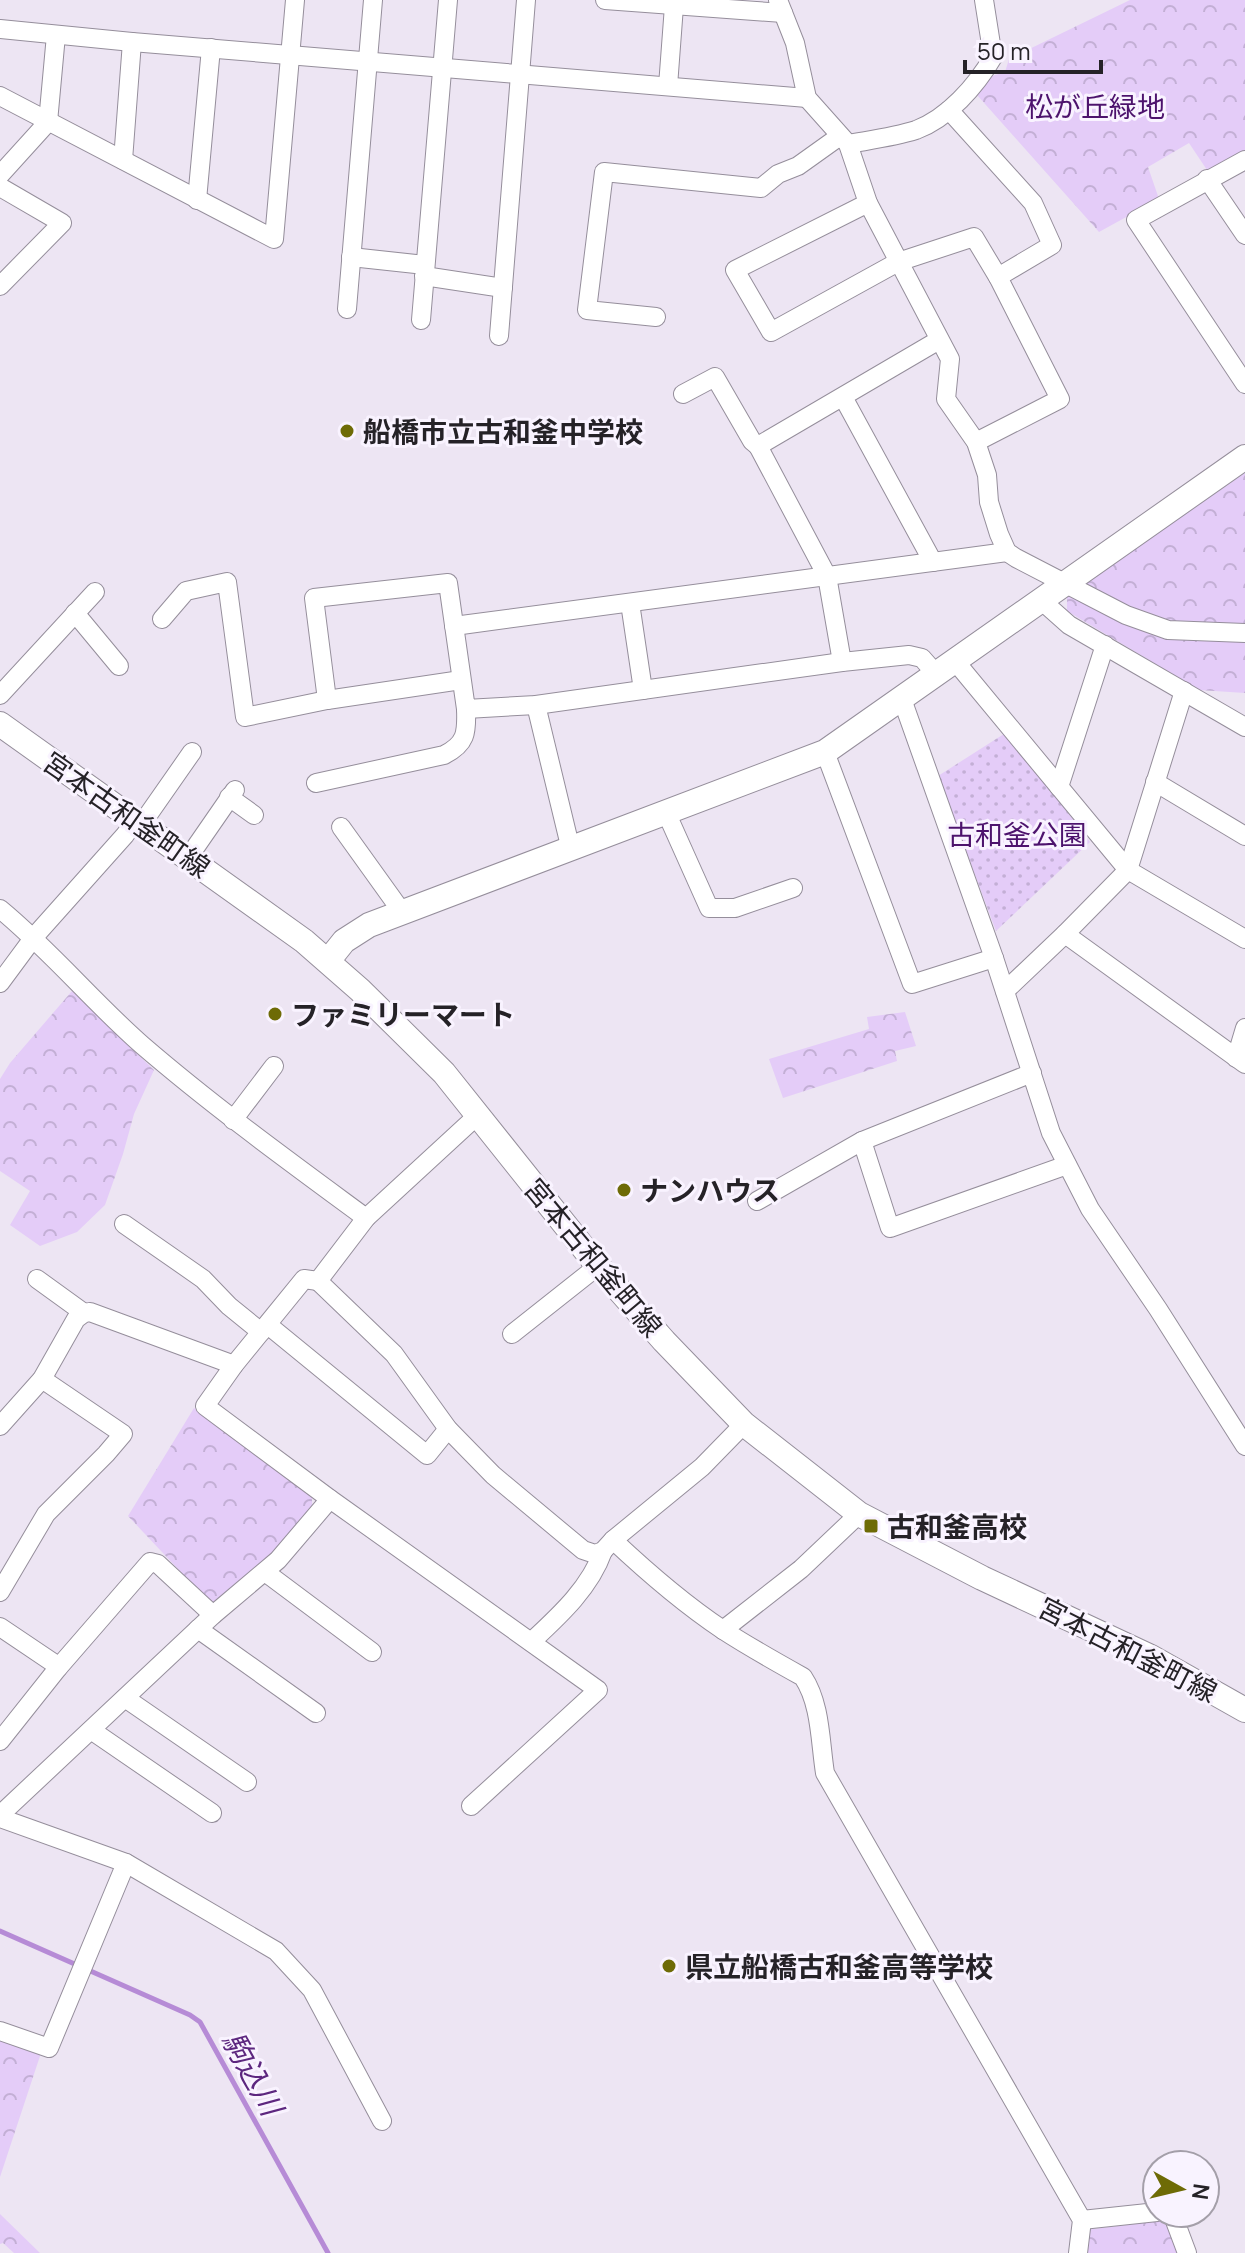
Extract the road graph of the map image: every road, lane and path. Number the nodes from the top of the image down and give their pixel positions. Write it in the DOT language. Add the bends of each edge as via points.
graph roads {
  1 [pos="295,0"];
  2 [pos="373,0"];
  3 [pos="448,0"];
  4 [pos="526,0"];
  5 [pos="605,0"];
  6 [pos="990,2"];
  7 [pos="674,6"];
  8 [pos="781,6"];
  9 [pos="0,29"];
  10 [pos="56,35"];
  11 [pos="132,42"];
  12 [pos="211,48"];
  13 [pos="291,55"];
  14 [pos="367,61"];
  15 [pos="443,66"];
  16 [pos="520,74"];
  17 [pos="668,86"];
  18 [pos="0,96"];
  19 [pos="807,98"];
  20 [pos="949,110"];
  21 [pos="48,122"];
  22 [pos="844,140"];
  23 [pos="123,160"];
  24 [pos="1245,160"];
  25 [pos="0,175"];
  26 [pos="1207,179"];
  27 [pos="0,187"];
  28 [pos="197,200"];
  29 [pos="868,203"];
  30 [pos="1245,235"];
  31 [pos="351,257"];
  32 [pos="898,262"];
  33 [pos="425,270"];
  34 [pos="998,277"];
  35 [pos="0,286"];
  36 [pos="503,288"];
  37 [pos="347,309"];
  38 [pos="656,317"];
  39 [pos="421,320"];
  40 [pos="499,336"];
  41 [pos="939,340"];
  42 [pos="1245,384"];
  43 [pos="683,394"];
  44 [pos="843,397"];
  45 [pos="976,442"];
  46 [pos="758,446"];
  47 [pos="1245,457"];
  48 [pos="1007,552"];
  49 [pos="933,562"];
  50 [pos="827,576"];
  51 [pos="1066,583"];
  52 [pos="95,592"];
  53 [pos="1042,601"];
  54 [pos="630,603"];
  55 [pos="75,613"];
  56 [pos="162,619"];
  57 [pos="454,626"];
  58 [pos="1245,633"];
  59 [pos="1105,645"];
  60 [pos="842,662"];
  61 [pos="119,666"];
  62 [pos="946,668"];
  63 [pos="461,680"];
  64 [pos="643,690"];
  65 [pos="1184,691"];
  66 [pos="0,695"];
  67 [pos="902,699"];
  68 [pos="327,700"];
  69 [pos="536,705"];
  70 [pos="466,709"];
  71 [pos="0,724"];
  72 [pos="1245,727"];
  73 [pos="192,752"];
  74 [pos="825,752"];
  75 [pos="1155,782"];
  76 [pos="316,783"];
  77 [pos="1059,787"];
  78 [pos="666,812"];
  79 [pos="254,815"];
  80 [pos="138,823"];
  81 [pos="341,827"];
  82 [pos="1245,836"];
  83 [pos="571,850"];
  84 [pos="188,858"];
  85 [pos="1128,870"];
  86 [pos="793,888"];
  87 [pos="0,909"];
  88 [pos="402,912"];
  89 [pos="1065,934"];
  90 [pos="34,937"];
  91 [pos="1245,939"];
  92 [pos="994,958"];
  93 [pos="328,961"];
  94 [pos="0,983"];
  95 [pos="1005,991"];
  96 [pos="1245,1028"];
  97 [pos="1240,1061"];
  98 [pos="274,1066"];
  99 [pos="1032,1073"];
  100 [pos="479,1114"];
  101 [pos="233,1120"];
  102 [pos="862,1141"];
  103 [pos="1067,1165"];
  104 [pos="757,1201"];
  105 [pos="366,1218"];
  106 [pos="124,1224"];
  107 [pos="598,1266"];
  108 [pos="37,1279"];
  109 [pos="318,1281"];
  110 [pos="84,1313"];
  111 [pos="264,1328"];
  112 [pos="512,1334"];
  113 [pos="234,1365"];
  114 [pos="42,1379"];
  115 [pos="744,1424"];
  116 [pos="0,1426"];
  117 [pos="448,1429"];
  118 [pos="1245,1446"];
  119 [pos="330,1499"];
  120 [pos="859,1514"];
  121 [pos="608,1546"];
  122 [pos="265,1572"];
  123 [pos="0,1592"];
  124 [pos="213,1615"];
  125 [pos="0,1627"];
  126 [pos="198,1629"];
  127 [pos="723,1630"];
  128 [pos="531,1642"];
  129 [pos="372,1652"];
  130 [pos="58,1668"];
  131 [pos="125,1698"];
  132 [pos="1241,1702"];
  133 [pos="316,1713"];
  134 [pos="91,1730"];
  135 [pos="0,1741"];
  136 [pos="247,1782"];
  137 [pos="471,1806"];
  138 [pos="212,1813"];
  139 [pos="0,1816"];
  140 [pos="126,1863"];
  141 [pos="0,2031"];
  142 [pos="382,2121"];
  143 [pos="1141,2214"];
  144 [pos="1082,2220"];
  145 [pos="1178,2229"];
  146 [pos="1078,2253"];
  147 [pos="1187,2253"];
  1 -- 13 [label="street"];
  2 -- 14 [label="street"];
  3 -- 15 [label="street"];
  4 -- 16 [label="street"];
  5 -- 7 [label="street"];
  6 -- 20 [label="street" via="993,57"];
  7 -- 8 [label="street"];
  7 -- 17 [label="street"];
  8 -- 19 [label="street"];
  9 -- 10 [label="street"];
  10 -- 11 [label="street"];
  10 -- 21 [label="street"];
  11 -- 12 [label="street"];
  11 -- 23 [label="street"];
  12 -- 13 [label="street"];
  12 -- 28 [label="street"];
  13 -- 14 [label="street"];
  13 -- 28 [label="street" via="274,239"];
  14 -- 15 [label="street"];
  14 -- 31 [label="street"];
  15 -- 16 [label="street"];
  15 -- 33 [label="street"];
  16 -- 17 [label="street"];
  16 -- 36 [label="street"];
  17 -- 19 [label="street"];
  18 -- 21 [label="street"];
  19 -- 22 [label="street"];
  20 -- 22 [label="street" via="915,130"];
  20 -- 34 [label="street" via="1033,203 1052,245"];
  21 -- 23 [label="street"];
  21 -- 25 [label="street"];
  22 -- 29 [label="street"];
  22 -- 38 [label="street" via="761,188 604,172 587,310"];
  23 -- 28 [label="street"];
  24 -- 26 [label="street"];
  26 -- 30 [label="street"];
  26 -- 42 [label="street" via="1136,220"];
  27 -- 35 [label="street" via="62,223"];
  29 -- 32 [label="street"];
  29 -- 32 [label="street" via="735,270 771,332"];
  31 -- 33 [label="street"];
  31 -- 37 [label="street"];
  32 -- 34 [label="street" via="974,237"];
  32 -- 41 [label="street"];
  33 -- 36 [label="street"];
  33 -- 39 [label="street"];
  34 -- 45 [label="street" via="1060,399"];
  36 -- 40 [label="street"];
  41 -- 44 [label="street"];
  41 -- 45 [label="street" via="950,359 946,399"];
  43 -- 46 [label="street" via="715,377"];
  44 -- 46 [label="street"];
  44 -- 49 [label="street"];
  45 -- 48 [label="street"];
  46 -- 50 [label="street"];
  47 -- 51 [label="street"];
  48 -- 49 [label="street"];
  48 -- 51 [label="street"];
  49 -- 50 [label="street"];
  50 -- 54 [label="street"];
  50 -- 60 [label="street"];
  51 -- 53 [label="street"];
  51 -- 58 [label="street" via="1168,630"];
  52 -- 55 [label="street"];
  53 -- 59 [label="street" via="1069,625"];
  53 -- 62 [label="street"];
  54 -- 57 [label="street"];
  54 -- 64 [label="street"];
  55 -- 61 [label="street"];
  55 -- 66 [label="street"];
  56 -- 68 [label="street" via="186,591 227,582 245,717"];
  57 -- 63 [label="street"];
  57 -- 68 [label="street" via="448,583 314,598"];
  59 -- 65 [label="street"];
  59 -- 77 [label="street"];
  60 -- 62 [label="street" via="909,655"];
  60 -- 64 [label="street"];
  62 -- 67 [label="street"];
  62 -- 77 [label="street"];
  63 -- 68 [label="street"];
  63 -- 70 [label="street"];
  64 -- 69 [label="street"];
  65 -- 72 [label="street"];
  65 -- 75 [label="street"];
  67 -- 74 [label="street"];
  67 -- 92 [label="street"];
  69 -- 70 [label="street"];
  69 -- 83 [label="street"];
  70 -- 76 [label="street" via="463,740 444,755"];
  71 -- 80 [label="street, 宮本古和釜町線"];
  73 -- 80 [label="street"];
  74 -- 78 [label="street"];
  74 -- 92 [label="street" via="912,984"];
  75 -- 82 [label="street"];
  75 -- 85 [label="street"];
  77 -- 85 [label="street"];
  78 -- 83 [label="street"];
  78 -- 86 [label="street" via="709,908 735,908"];
  79 -- 84 [label="street" via="232,794"];
  80 -- 84 [label="street, 宮本古和釜町線"];
  80 -- 90 [label="street"];
  81 -- 88 [label="street"];
  83 -- 88 [label="street"];
  84 -- 93 [label="street, 宮本古和釜町線"];
  85 -- 89 [label="street"];
  85 -- 91 [label="street"];
  87 -- 90 [label="street"];
  88 -- 93 [label="street" via="356,931"];
  89 -- 95 [label="street"];
  89 -- 97 [label="street"];
  90 -- 94 [label="street"];
  90 -- 101 [label="street" via="140,1043"];
  92 -- 95 [label="street"];
  93 -- 100 [label="street, 宮本古和釜町線"];
  95 -- 99 [label="street"];
  96 -- 97 [label="street"];
  98 -- 101 [label="street"];
  99 -- 102 [label="street"];
  99 -- 103 [label="street"];
  100 -- 105 [label="street"];
  100 -- 107 [label="street, 宮本古和釜町線"];
  101 -- 105 [label="street"];
  102 -- 103 [label="street" via="890,1228"];
  102 -- 104 [label="street"];
  103 -- 118 [label="street" via="1090,1209"];
  105 -- 109 [label="street"];
  106 -- 111 [label="street"];
  107 -- 112 [label="street"];
  107 -- 115 [label="street, 宮本古和釜町線"];
  108 -- 110 [label="street"];
  109 -- 111 [label="street" via="304,1279"];
  109 -- 117 [label="street" via="394,1354"];
  110 -- 113 [label="street"];
  110 -- 114 [label="street"];
  111 -- 113 [label="street"];
  111 -- 117 [label="street" via="427,1455"];
  113 -- 119 [label="street" via="205,1406"];
  114 -- 116 [label="street"];
  114 -- 123 [label="street" via="123,1434 46,1514"];
  115 -- 120 [label="street, 宮本古和釜町線"];
  115 -- 121 [label="street"];
  117 -- 121 [label="street" via="493,1475 583,1550 595,1554"];
  119 -- 122 [label="street"];
  119 -- 128 [label="street"];
  120 -- 127 [label="street" via="801,1569"];
  120 -- 132 [label="street, 宮本古和釜町線"];
  121 -- 127 [label="street"];
  121 -- 128 [label="street" via="563,1612"];
  122 -- 124 [label="street"];
  122 -- 129 [label="street"];
  124 -- 126 [label="street"];
  124 -- 130 [label="street" via="150,1562"];
  125 -- 130 [label="street"];
  126 -- 131 [label="street"];
  126 -- 133 [label="street"];
  127 -- 144 [label="street" via="803,1677 811,1689 825,1773"];
  128 -- 137 [label="street" via="598,1690"];
  130 -- 135 [label="street"];
  131 -- 134 [label="street"];
  131 -- 136 [label="street"];
  134 -- 138 [label="street"];
  134 -- 139 [label="street"];
  139 -- 140 [label="street"];
  140 -- 141 [label="street" via="49,2048"];
  140 -- 142 [label="street" via="276,1951 295,1969 312,1990"];
  143 -- 144 [label="street"];
  144 -- 146 [label="street"];
  145 -- 147 [label="street"];
}
